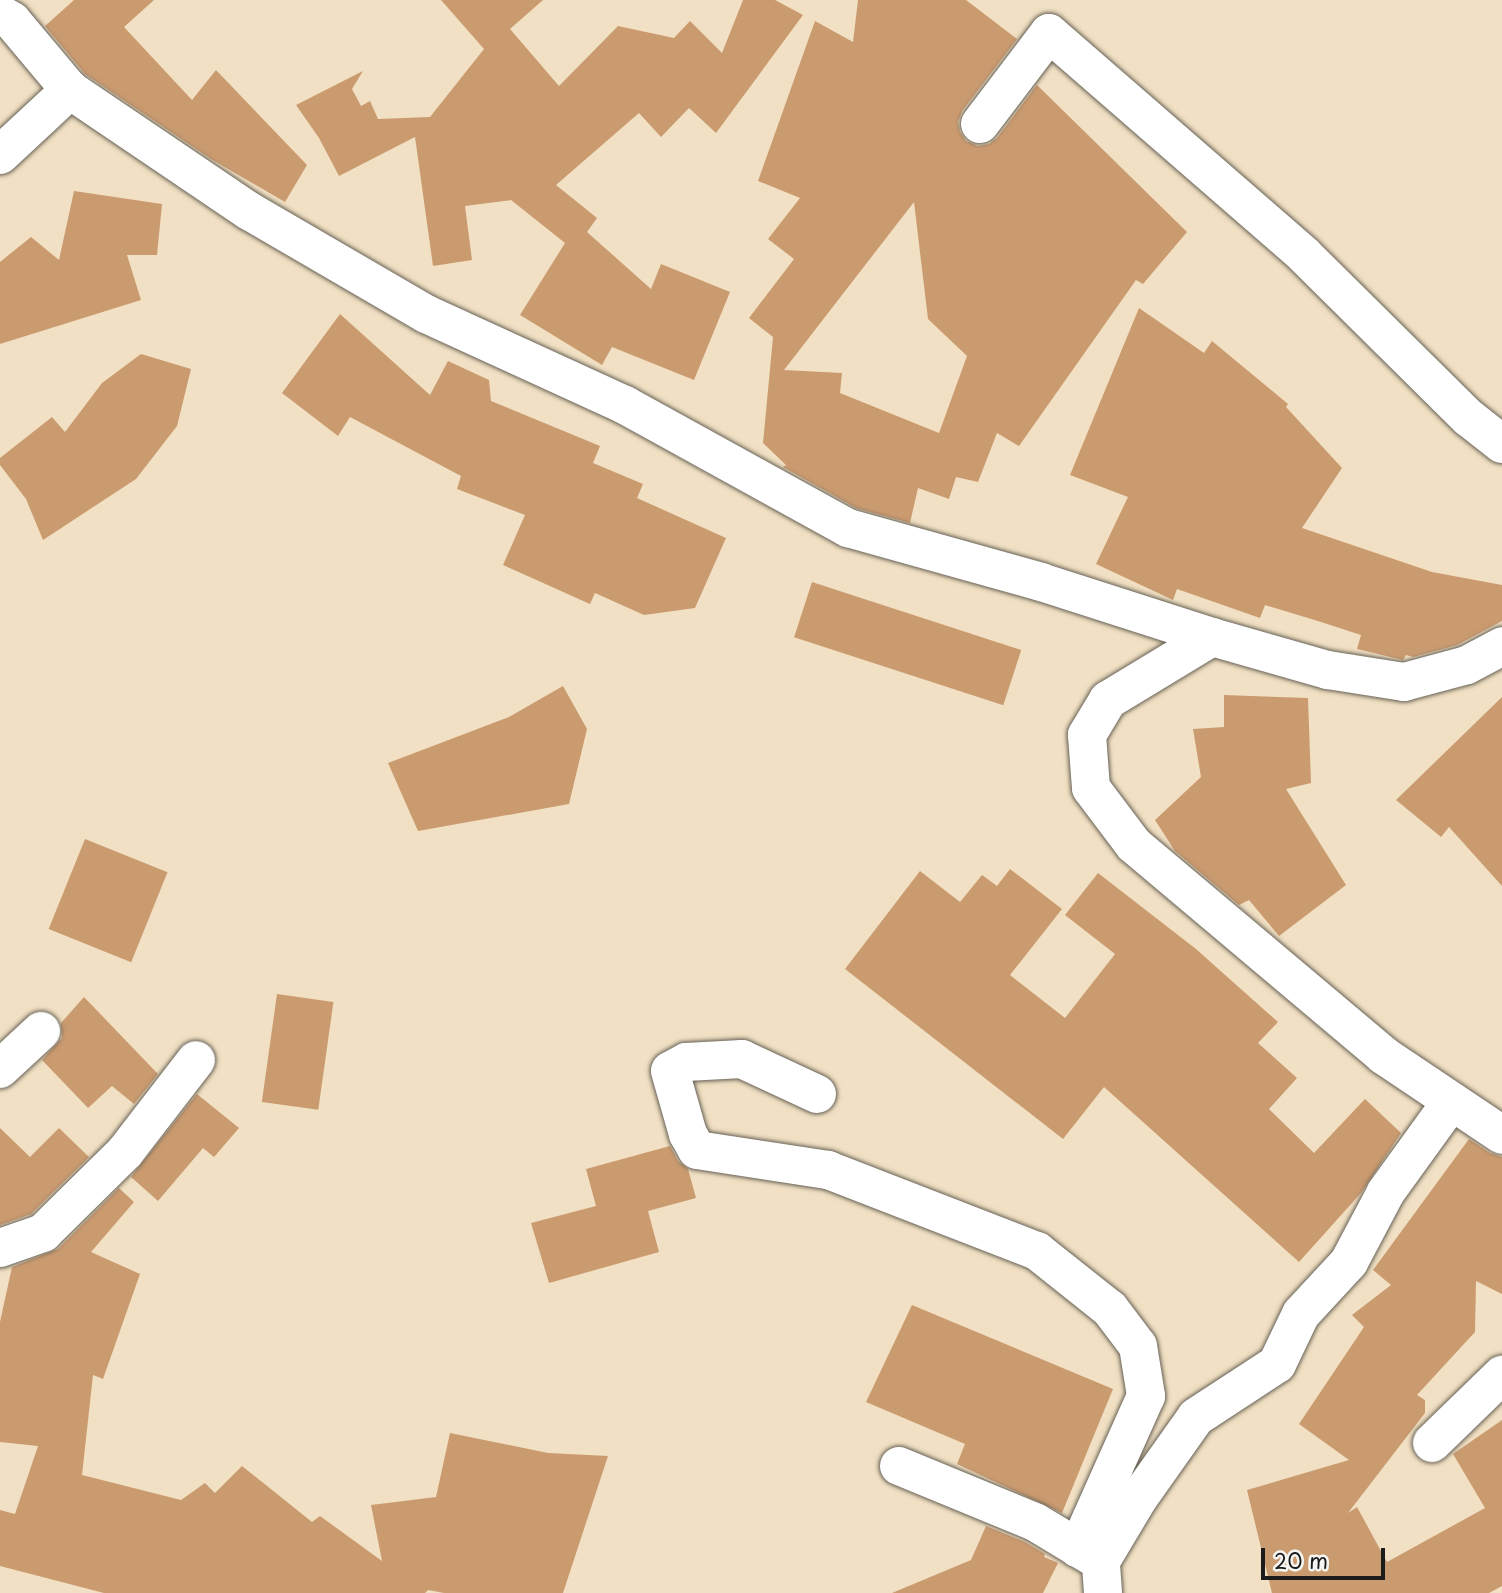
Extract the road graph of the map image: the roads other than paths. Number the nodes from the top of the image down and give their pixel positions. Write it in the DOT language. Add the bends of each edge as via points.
graph roads {
  1 [pos="10,12"];
  2 [pos="1051,16"];
  3 [pos="70,90"];
  4 [pos="981,124"];
  5 [pos="0,155"];
  6 [pos="1502,444"];
  7 [pos="1212,637"];
  8 [pos="1502,646"];
  9 [pos="41,1031"];
  10 [pos="196,1060"];
  11 [pos="0,1069"];
  12 [pos="817,1094"];
  13 [pos="1451,1101"];
  14 [pos="1502,1135"];
  15 [pos="0,1248"];
  16 [pos="1502,1375"];
  17 [pos="1432,1443"];
  18 [pos="899,1466"];
  19 [pos="1094,1567"];
  20 [pos="1076,1593"];
  1 -- 3 [label="street"];
  2 -- 4 [label="street"];
  2 -- 6 [label="street" via="1469,418"];
  3 -- 5 [label="street"];
  3 -- 7 [label="street" via="248,211 426,314 625,405 848,528 1041,582"];
  7 -- 8 [label="street" via="1328,670 1404,682 1467,665"];
  7 -- 13 [label="street" via="1108,700 1087,735 1091,788 1135,845 1383,1055"];
  9 -- 11 [label="street"];
  10 -- 15 [label="street" via="125,1152 43,1233"];
  12 -- 19 [label="street" via="742,1059 686,1062 670,1071 697,1150 828,1170 1037,1251 1110,1309 1138,1346 1146,1396"];
  13 -- 14 [label="street"];
  13 -- 19 [label="street" via="1386,1192 1349,1262 1300,1314 1277,1364 1196,1417"];
  16 -- 17 [label="street"];
  18 -- 19 [label="street" via="1035,1522"];
  19 -- 20 [label="street"];
}
